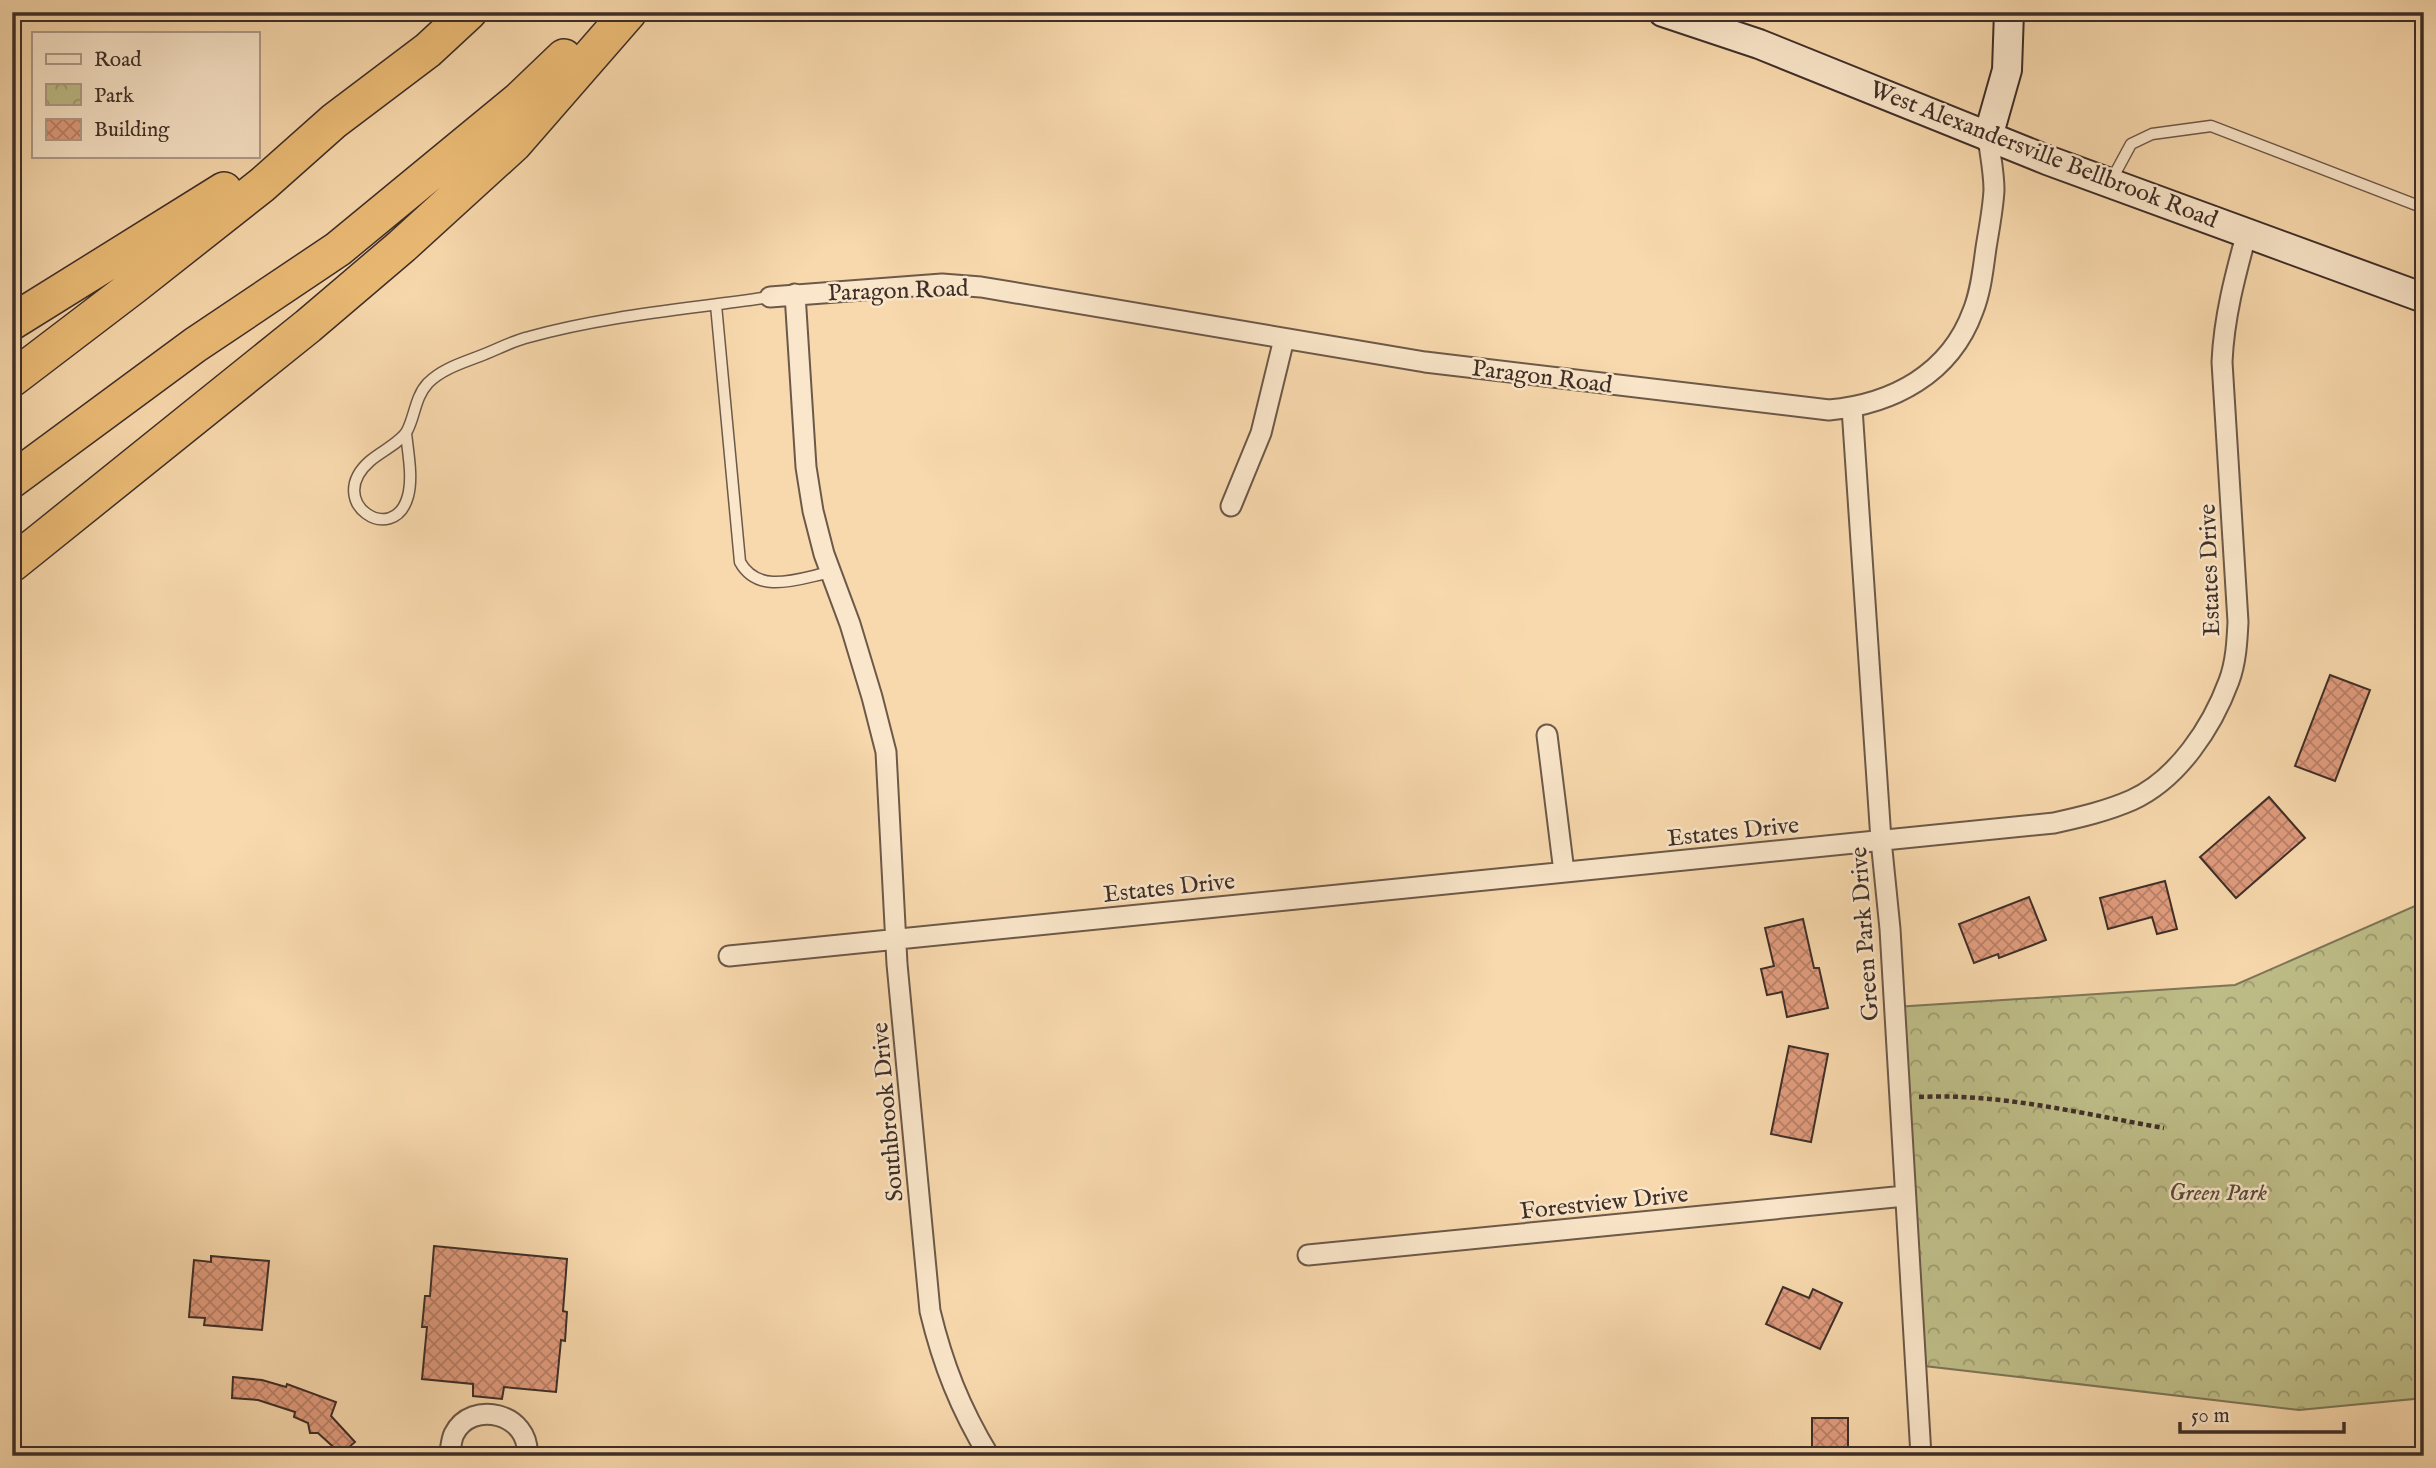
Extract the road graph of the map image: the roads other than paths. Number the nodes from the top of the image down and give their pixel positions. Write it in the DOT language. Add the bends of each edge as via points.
graph roads {
  1 [pos="469,12"];
  2 [pos="612,12"];
  3 [pos="629,12"];
  4 [pos="1663,12"];
  5 [pos="2009,12"];
  6 [pos="334,121"];
  7 [pos="1988,137"];
  8 [pos="2110,183"];
  9 [pos="2424,208"];
  10 [pos="2247,232"];
  11 [pos="795,294"];
  12 [pos="770,297"];
  13 [pos="2424,298"];
  14 [pos="716,305"];
  15 [pos="12,322"];
  16 [pos="1284,339"];
  17 [pos="12,379"];
  18 [pos="1852,408"];
  19 [pos="406,433"];
  20 [pos="12,480"];
  21 [pos="1231,506"];
  22 [pos="12,564"];
  23 [pos="831,572"];
  24 [pos="1547,735"];
  25 [pos="1881,840"];
  26 [pos="1564,872"];
  27 [pos="896,940"];
  28 [pos="729,956"];
  29 [pos="1905,1196"];
  30 [pos="1308,1255"];
  31 [pos="449,1456"];
  32 [pos="527,1456"];
  33 [pos="989,1456"];
  34 [pos="1922,1456"];
  1 -- 6 [label="highway" via="428,50"];
  2 -- 20 [label="highway" via="519,100 338,249 195,345"];
  3 -- 22 [label="highway" via="514,144 402,246"];
  4 -- 7 [label="main road, West Alexandersville Bellbrook Road" via="1759,44"];
  5 -- 7 [label="main road, Paragon Road" via="2006,77"];
  6 -- 15 [label="highway"];
  6 -- 17 [label="highway" via="262,185"];
  7 -- 8 [label="main road, West Alexandersville Bellbrook Road"];
  7 -- 18 [label="street, Paragon Road" via="1994,191 1981,283 1962,337 1948,356 1912,385 1878,402"];
  8 -- 9 [label="lane" via="2131,144 2152,134 2211,126"];
  8 -- 10 [label="main road, West Alexandersville Bellbrook Road"];
  10 -- 13 [label="main road, West Alexandersville Bellbrook Road"];
  10 -- 25 [label="street, Estates Drive" via="2229,299 2222,362 2237,652 2215,714 2174,769 2134,799 2101,812 2054,823"];
  11 -- 12 [label="street, Paragon Road"];
  11 -- 16 [label="street, Paragon Road" via="942,284 981,287"];
  11 -- 23 [label="street, Southbrook Drive" via="806,467"];
  12 -- 14 [label="lane"];
  14 -- 19 [label="lane" via="526,337 446,370 428,384"];
  14 -- 23 [label="lane" via="740,562 747,575 760,582"];
  16 -- 18 [label="street, Paragon Road" via="1452,365 1829,410"];
  16 -- 21 [label="street" via="1261,433"];
  18 -- 25 [label="street, Green Park Drive"];
  19 -- 19 [label="lane" via="367,464 357,478 356,505 372,518 393,517 408,498"];
  23 -- 27 [label="street, Southbrook Drive" via="886,752"];
  24 -- 26 [label="street"];
  25 -- 26 [label="street, Estates Drive"];
  25 -- 29 [label="street, Green Park Drive"];
  26 -- 27 [label="street, Estates Drive"];
  27 -- 28 [label="street, Estates Drive"];
  27 -- 33 [label="street, Southbrook Drive" via="930,1311 954,1391"];
  29 -- 30 [label="street, Forestview Drive"];
  29 -- 34 [label="street, Green Park Drive"];
  31 -- 32 [label="street" via="454,1434 478,1414 513,1420 523,1435"];
}
